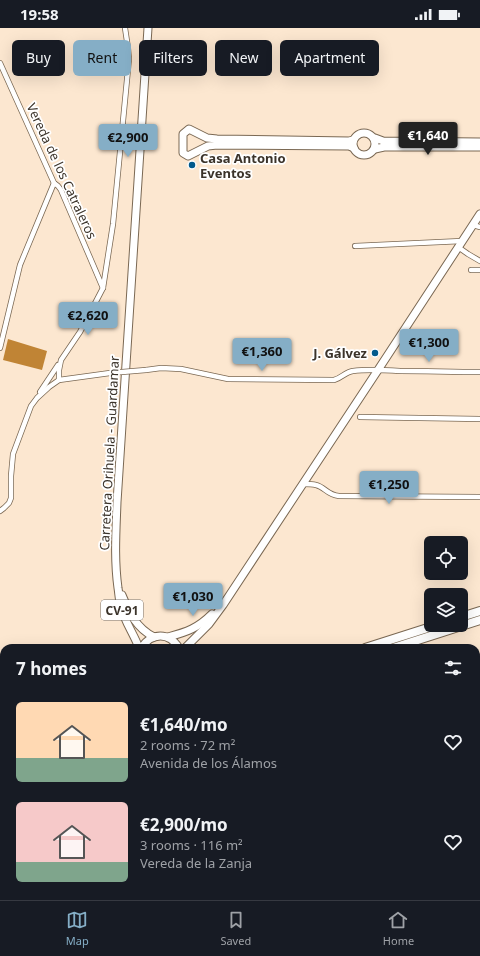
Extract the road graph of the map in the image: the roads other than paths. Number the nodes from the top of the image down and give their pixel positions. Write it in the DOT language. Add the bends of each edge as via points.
graph roads {
  1 [pos="125,28"];
  2 [pos="148,28"];
  3 [pos="0,63"];
  4 [pos="374,138"];
  5 [pos="353,140"];
  6 [pos="480,142"];
  7 [pos="480,147"];
  8 [pos="354,148"];
  9 [pos="375,149"];
  10 [pos="54,183"];
  11 [pos="480,214"];
  12 [pos="472,225"];
  13 [pos="480,228"];
  14 [pos="460,244"];
  15 [pos="355,246"];
  16 [pos="480,261"];
  17 [pos="472,270"];
  18 [pos="480,270"];
  19 [pos="103,288"];
  20 [pos="0,348"];
  21 [pos="61,360"];
  22 [pos="378,370"];
  23 [pos="480,372"];
  24 [pos="59,380"];
  25 [pos="36,398"];
  26 [pos="360,417"];
  27 [pos="480,419"];
  28 [pos="303,484"];
  29 [pos="480,497"];
  30 [pos="0,511"];
  31 [pos="116,569"];
  32 [pos="223,605"];
  33 [pos="480,611"];
  34 [pos="468,615"];
  35 [pos="480,620"];
  36 [pos="424,629"];
  37 [pos="154,637"];
  38 [pos="168,637"];
  39 [pos="138,644"];
  40 [pos="143,644"];
  41 [pos="176,644"];
  42 [pos="189,644"];
  43 [pos="378,644"];
  44 [pos="405,644"];
  1 -- 19 [label="street" via="129,59 113,224"];
  2 -- 31 [label="main road, Carretera Orihuela - Guardamar / CV-91" via="117,502"];
  3 -- 10 [label="street, Vereda de los Catraleros"];
  4 -- 5 [label="main road" via="366,133 359,134"];
  4 -- 6 [label="main road" via="383,141"];
  4 -- 9 [label="main road"];
  5 -- 8 [label="main road"];
  5 -- 8 [label="main road" via="217,140 189,129 183,134 183,153 188,156 208,146 217,145"];
  7 -- 9 [label="main road"];
  8 -- 9 [label="main road" via="357,153 365,156"];
  10 -- 19 [label="street, Vereda de los Catraleros" via="62,190"];
  10 -- 20 [label="street" via="20,265"];
  11 -- 12 [label="main road"];
  12 -- 13 [label="street"];
  12 -- 14 [label="main road"];
  14 -- 15 [label="street"];
  14 -- 16 [label="street" via="468,254"];
  14 -- 22 [label="main road"];
  17 -- 18 [label="street"];
  19 -- 21 [label="street" via="80,332"];
  21 -- 24 [label="street"];
  21 -- 25 [label="street"];
  22 -- 23 [label="street"];
  22 -- 24 [label="street, bridge" via="349,372 334,380 228,379 181,369 161,368"];
  22 -- 28 [label="main road"];
  24 -- 25 [label="street"];
  25 -- 30 [label="street" via="13,454 11,498"];
  26 -- 27 [label="street"];
  28 -- 29 [label="street" via="315,484 333,496"];
  28 -- 32 [label="main road"];
  31 -- 37 [label="main road, Carretera Orihuela - Guardamar / CV-91" via="120,590 130,612 140,627"];
  31 -- 39 [label="main road, Carretera Orihuela - Guardamar / CV-91" via="121,607"];
  32 -- 38 [label="main road" via="203,623"];
  32 -- 42 [label="main road"];
  33 -- 34 [label="highway"];
  35 -- 44 [label="highway"];
  36 -- 43 [label="highway"];
  37 -- 38 [label="main road"];
  37 -- 40 [label="main road, CV-91"];
  38 -- 41 [label="main road"];
}
